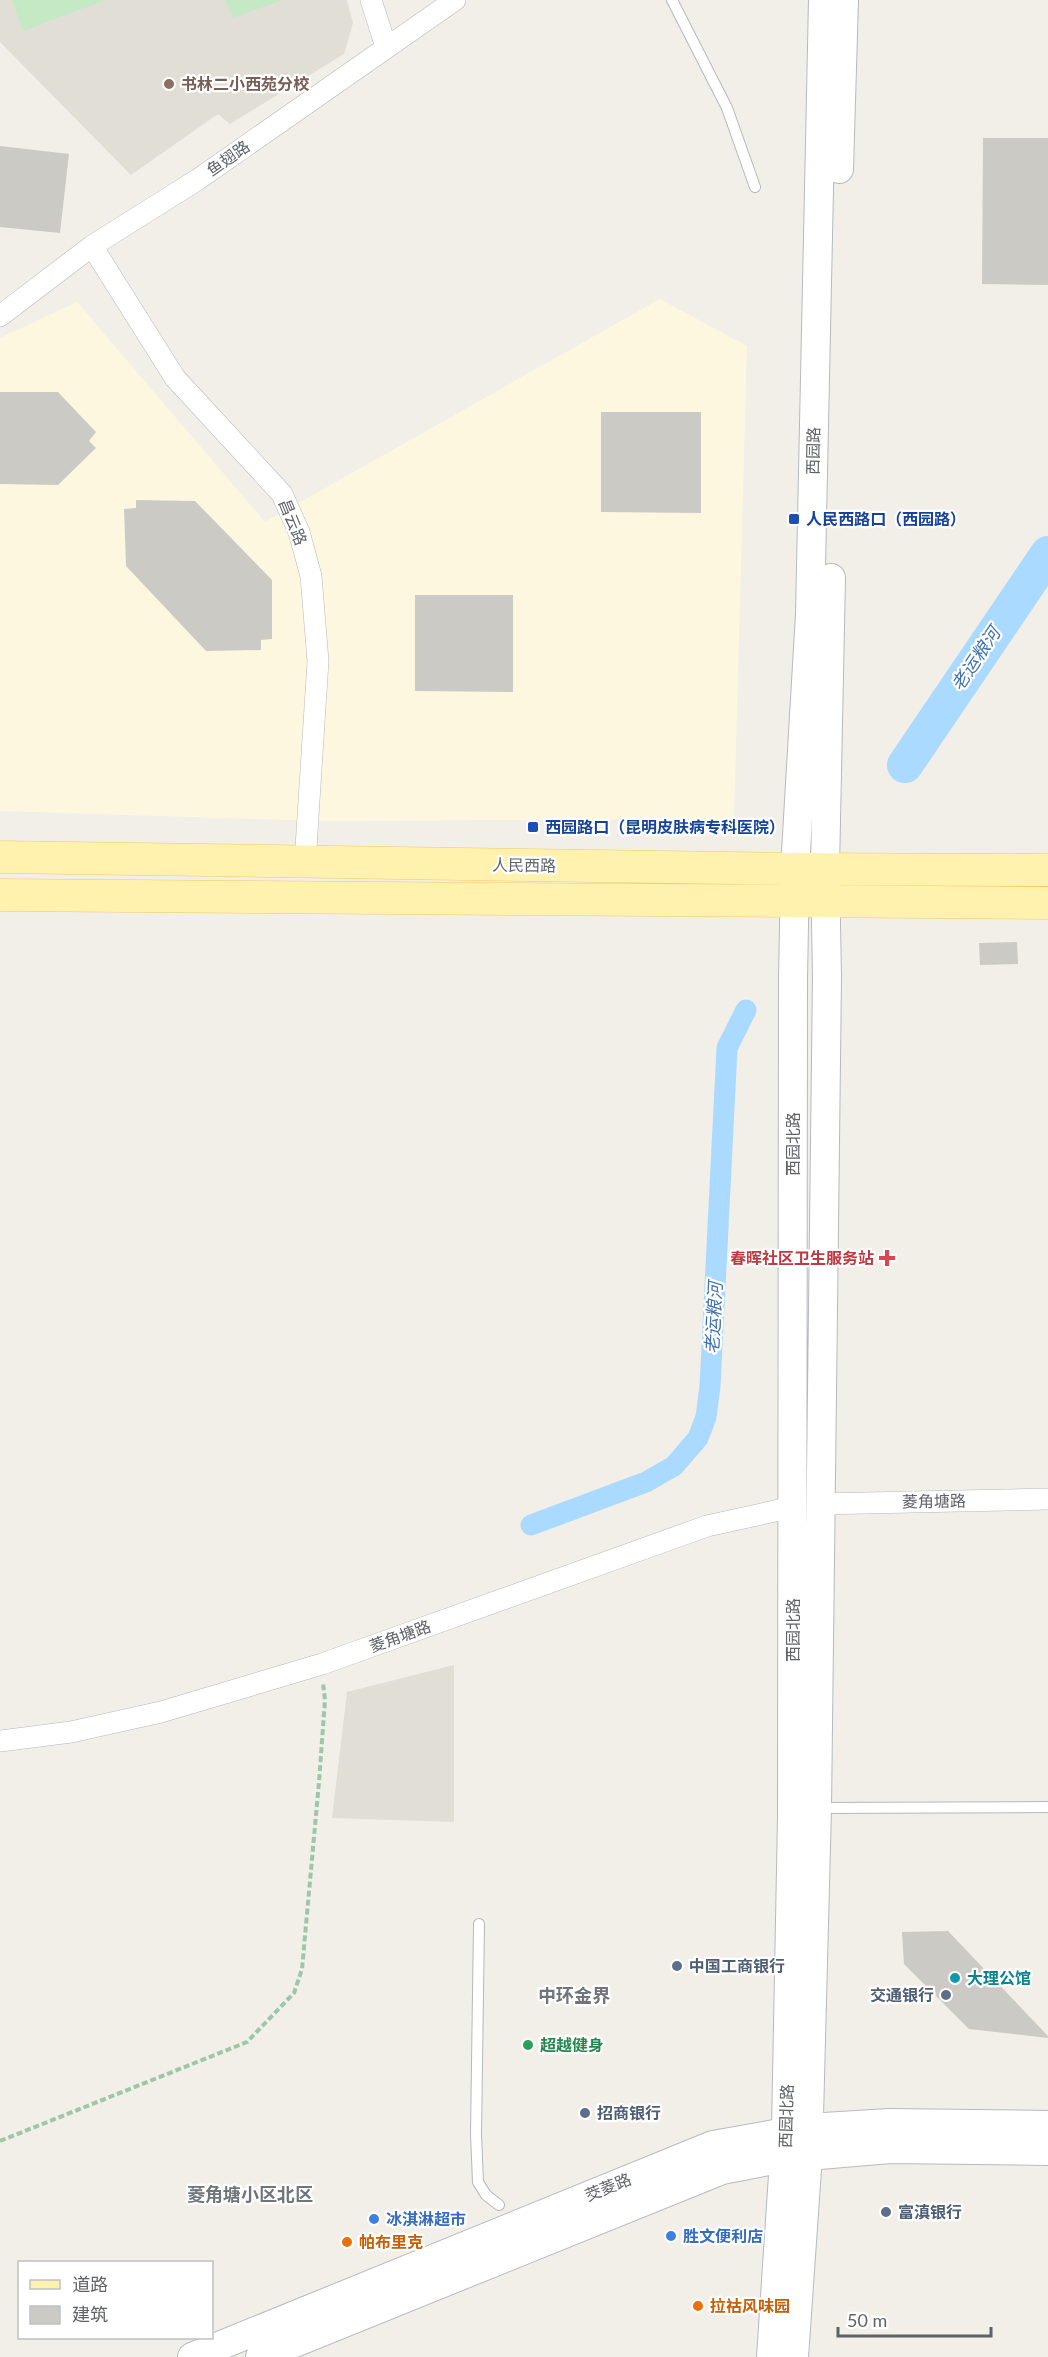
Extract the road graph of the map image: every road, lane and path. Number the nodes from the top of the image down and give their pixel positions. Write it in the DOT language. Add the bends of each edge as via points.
graph roads {
  1 [pos="371,0"];
  2 [pos="455,0"];
  3 [pos="672,0"];
  4 [pos="824,0"];
  5 [pos="844,0"];
  6 [pos="386,47"];
  7 [pos="755,187"];
  8 [pos="92,246"];
  9 [pos="0,316"];
  10 [pos="0,857"];
  11 [pos="305,863"];
  12 [pos="810,869"];
  13 [pos="1048,870"];
  14 [pos="0,895"];
  15 [pos="810,902"];
  16 [pos="1048,903"];
  17 [pos="1048,1499"];
  18 [pos="806,1505"];
  19 [pos="322,1664"];
  20 [pos="0,1741"];
  21 [pos="1048,1807"];
  22 [pos="817,1808"];
  23 [pos="479,1924"];
  24 [pos="1048,2125"];
  25 [pos="0,2141"];
  26 [pos="797,2143"];
  27 [pos="1048,2151"];
  28 [pos="499,2205"];
  29 [pos="192,2357"];
  30 [pos="260,2357"];
  31 [pos="771,2357"];
  32 [pos="794,2357"];
  1 -- 6 [label="street"];
  2 -- 6 [label="street, 鱼翅路"];
  3 -- 7 [label="lane" via="728,108"];
  4 -- 12 [label="main road, 西园路" via="810,614"];
  5 -- 12 [label="main road, 西园路"];
  6 -- 8 [label="street, 鱼翅路" via="197,180"];
  8 -- 9 [label="street, 鱼翅路"];
  8 -- 11 [label="street, 昌云路" via="175,378 282,494 299,532 311,576 318,661"];
  10 -- 11 [label="main road, 人民西路"];
  11 -- 12 [label="main road, 人民西路"];
  12 -- 13 [label="main road, 人民西路"];
  12 -- 15 [label="main road, 西园路"];
  14 -- 15 [label="main road, 人民西路"];
  15 -- 16 [label="main road, 人民西路"];
  15 -- 18 [label="main road, 西园北路"];
  17 -- 18 [label="street, 菱角塘路"];
  18 -- 19 [label="street, 菱角塘路" via="707,1526"];
  18 -- 22 [label="main road, 西园北路"];
  18 -- 26 [label="main road, 西园北路" via="792,1818"];
  19 -- 20 [label="street, 菱角塘路" via="161,1712 72,1732"];
  19 -- 25 [label="path" via="325,1700 320,1782 303,1969 294,1993 247,2042"];
  21 -- 22 [label="lane"];
  22 -- 26 [label="main road, 西园北路"];
  23 -- 28 [label="lane" via="478,2182"];
  24 -- 26 [label="main road, 茭菱路" via="888,2123"];
  26 -- 27 [label="main road, 茭菱路" via="890,2149"];
  26 -- 29 [label="main road, 茭菱路" via="713,2145"];
  26 -- 30 [label="main road, 茭菱路"];
  26 -- 31 [label="main road, 西园北路"];
  26 -- 32 [label="main road, 西园北路"];
}
